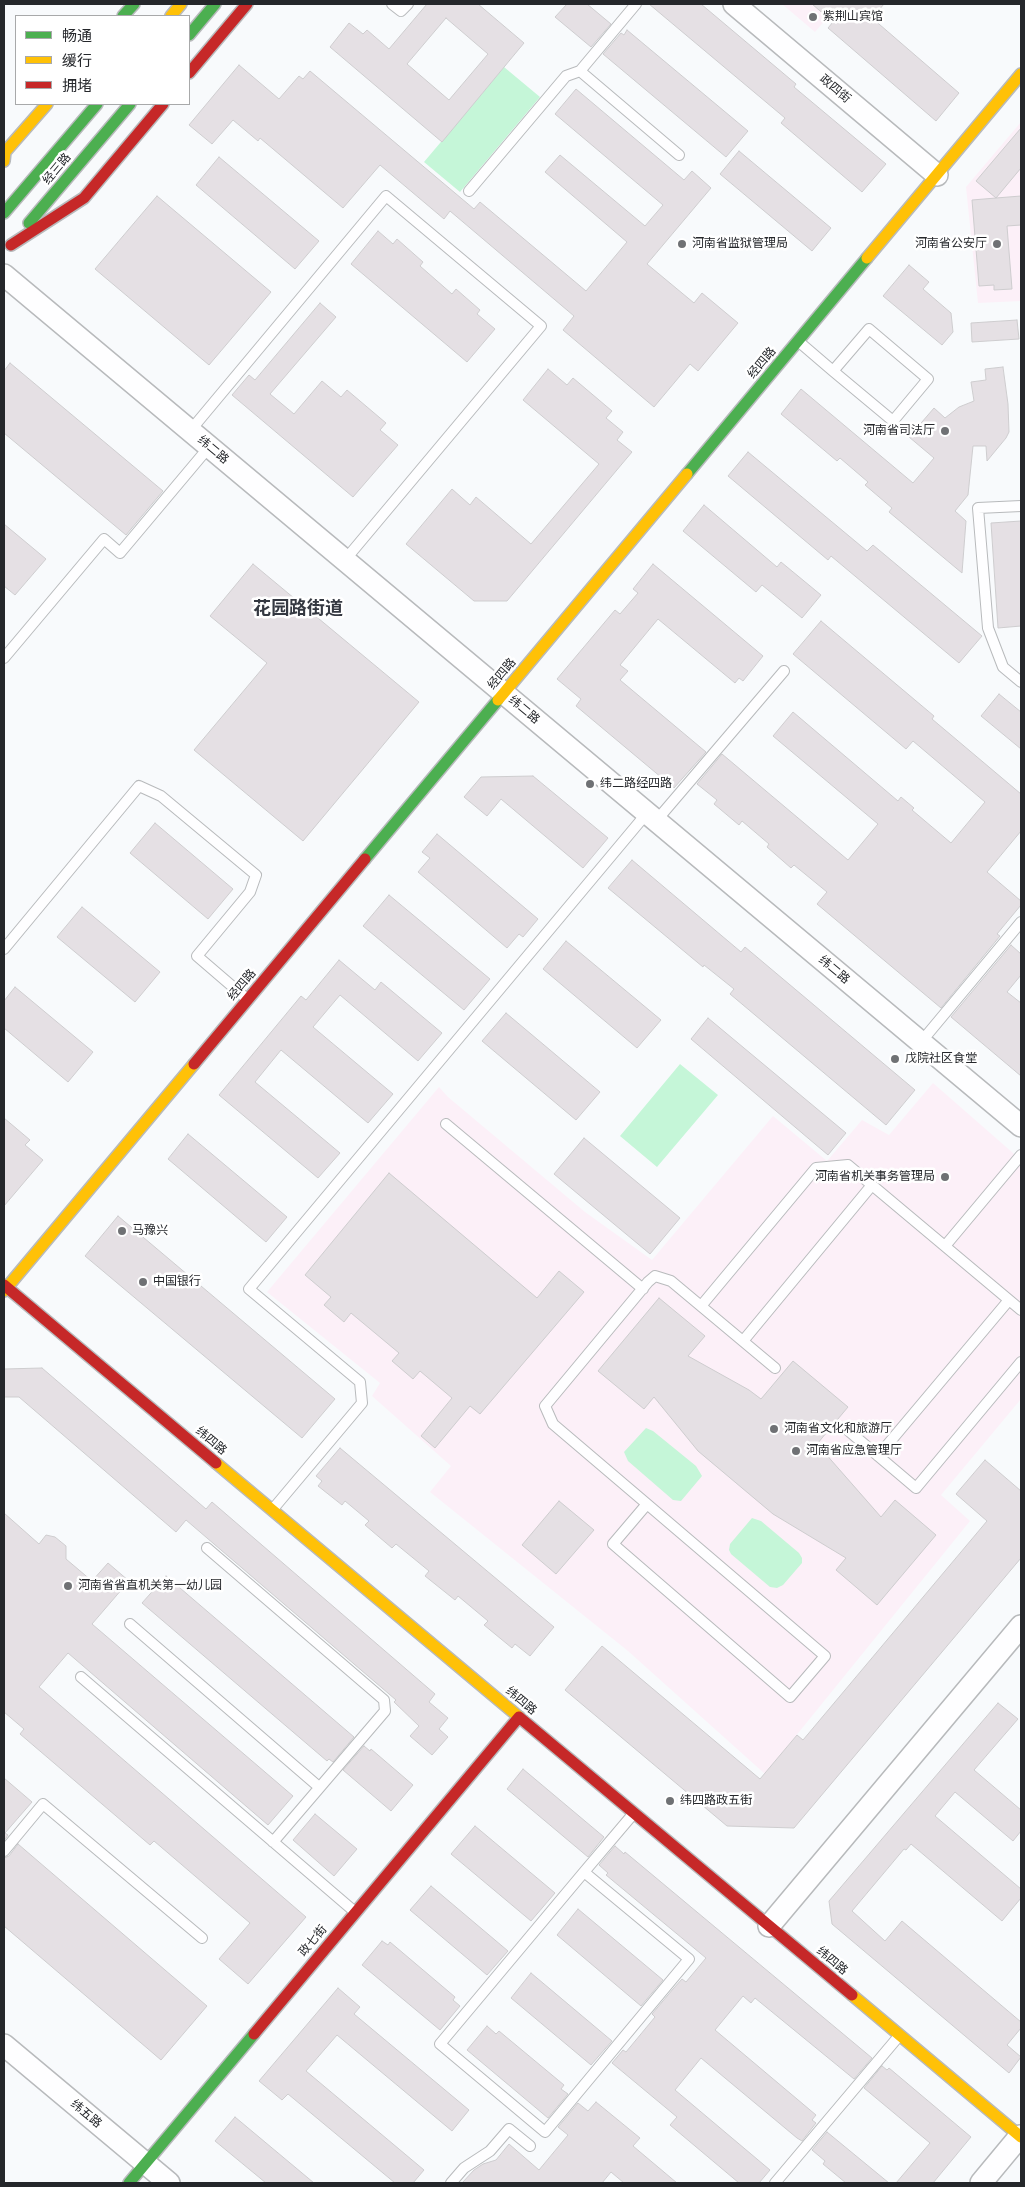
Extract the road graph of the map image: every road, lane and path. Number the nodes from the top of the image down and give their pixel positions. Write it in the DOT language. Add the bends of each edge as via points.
graph roads {
  1 [pos="134,4"];
  2 [pos="181,4"];
  3 [pos="215,4"];
  4 [pos="247,4"];
  5 [pos="392,4"];
  6 [pos="408,4"];
  7 [pos="636,4"];
  8 [pos="734,4"];
  9 [pos="125,15"];
  10 [pos="172,15"];
  11 [pos="190,34"];
  12 [pos="580,71"];
  13 [pos="190,72"];
  14 [pos="1021,74"];
  15 [pos="46,105"];
  16 [pos="96,105"];
  17 [pos="129,105"];
  18 [pos="162,105"];
  19 [pos="679,155"];
  20 [pos="4,161"];
  21 [pos="937,175"];
  22 [pos="469,191"];
  23 [pos="4,213"];
  24 [pos="7,249"];
  25 [pos="4,275"];
  26 [pos="798,341"];
  27 [pos="833,371"];
  28 [pos="190,431"];
  29 [pos="209,447"];
  30 [pos="1021,506"];
  31 [pos="345,560"];
  32 [pos="4,658"];
  33 [pos="784,671"];
  34 [pos="1021,682"];
  35 [pos="504,693"];
  36 [pos="652,817"];
  37 [pos="1021,922"];
  38 [pos="4,949"];
  39 [pos="248,1000"];
  40 [pos="921,1042"];
  41 [pos="446,1124"];
  42 [pos="1021,1126"];
  43 [pos="1021,1155"];
  44 [pos="872,1186"];
  45 [pos="945,1246"];
  46 [pos="5,1288"];
  47 [pos="643,1289"];
  48 [pos="1009,1300"];
  49 [pos="701,1306"];
  50 [pos="1021,1310"];
  51 [pos="743,1341"];
  52 [pos="1021,1362"];
  53 [pos="775,1368"];
  54 [pos="844,1427"];
  55 [pos="878,1456"];
  56 [pos="647,1504"];
  57 [pos="272,1510"];
  58 [pos="207,1548"];
  59 [pos="130,1624"];
  60 [pos="1021,1626"];
  61 [pos="81,1677"];
  62 [pos="519,1717"];
  63 [pos="319,1787"];
  64 [pos="634,1813"];
  65 [pos="273,1842"];
  66 [pos="4,1851"];
  67 [pos="584,1872"];
  68 [pos="356,1912"];
  69 [pos="769,1926"];
  70 [pos="202,1938"];
  71 [pos="899,2035"];
  72 [pos="4,2045"];
  73 [pos="1020,2133"];
  74 [pos="530,2146"];
  75 [pos="145,2163"];
  76 [pos="129,2183"];
  77 [pos="169,2183"];
  78 [pos="451,2183"];
  79 [pos="775,2183"];
  80 [pos="981,2183"];
  1 -- 9 [label="street"];
  2 -- 10 [label="street"];
  3 -- 11 [label="street"];
  4 -- 13 [label="street"];
  5 -- 6 [label="lane" via="402,12"];
  7 -- 12 [label="lane"];
  8 -- 21 [label="street, 政四街"];
  12 -- 19 [label="lane"];
  12 -- 22 [label="lane" via="566,76"];
  14 -- 21 [label="street, 经四路"];
  15 -- 20 [label="street" via="5,152"];
  16 -- 23 [label="street, 经三路"];
  17 -- 24 [label="street, 经三路"];
  18 -- 24 [label="street" via="84,198"];
  21 -- 26 [label="street, 经四路"];
  25 -- 28 [label="street, 纬二路"];
  26 -- 27 [label="lane"];
  26 -- 35 [label="street, 经四路"];
  27 -- 27 [label="lane" via="893,421 928,379 869,329"];
  28 -- 29 [label="street, 纬二路"];
  28 -- 31 [label="lane" via="386,196 475,270 541,326"];
  29 -- 31 [label="street, 纬二路"];
  29 -- 32 [label="lane" via="120,553 104,539"];
  30 -- 34 [label="lane" via="978,508 988,628 1003,667"];
  31 -- 35 [label="street, 纬二路"];
  33 -- 36 [label="lane"];
  35 -- 36 [label="street, 纬二路"];
  35 -- 39 [label="street, 经四路"];
  36 -- 40 [label="street, 纬二路"];
  36 -- 57 [label="lane" via="249,1289 360,1382 361,1389 362,1403"];
  37 -- 40 [label="lane"];
  38 -- 39 [label="lane" via="139,786 161,796 256,875 250,892 196,956"];
  39 -- 46 [label="street, 经四路"];
  40 -- 42 [label="street, 纬二路"];
  41 -- 47 [label="lane"];
  43 -- 45 [label="lane"];
  44 -- 45 [label="lane"];
  44 -- 49 [label="lane" via="848,1165 816,1168"];
  44 -- 51 [label="lane"];
  45 -- 48 [label="lane"];
  46 -- 57 [label="street, 纬四路"];
  47 -- 49 [label="lane" via="655,1276 671,1281"];
  47 -- 56 [label="lane" via="545,1406 553,1424"];
  48 -- 50 [label="lane"];
  48 -- 55 [label="lane"];
  49 -- 51 [label="lane"];
  51 -- 53 [label="lane"];
  52 -- 55 [label="lane" via="916,1488"];
  54 -- 55 [label="lane"];
  56 -- 56 [label="lane" via="825,1656 790,1697 613,1544"];
  57 -- 62 [label="street, 纬四路"];
  58 -- 63 [label="lane" via="384,1700 385,1711"];
  59 -- 63 [label="lane"];
  60 -- 69 [label="street"];
  61 -- 65 [label="lane"];
  62 -- 64 [label="street, 纬四路"];
  62 -- 68 [label="street, 政七街"];
  63 -- 65 [label="lane"];
  64 -- 67 [label="lane"];
  64 -- 69 [label="street, 纬四路"];
  65 -- 68 [label="lane"];
  66 -- 70 [label="lane" via="43,1804"];
  67 -- 67 [label="lane" via="440,2044 545,2132 689,1960"];
  68 -- 75 [label="street, 政七街"];
  69 -- 71 [label="street, 纬四路"];
  71 -- 73 [label="street, 纬四路"];
  71 -- 79 [label="lane"];
  72 -- 75 [label="street, 纬五路"];
  73 -- 80 [label="street"];
  74 -- 78 [label="lane" via="509,2128 490,2151 464,2168"];
  75 -- 76 [label="street, 政七街"];
  75 -- 77 [label="street, 纬五路"];
}
